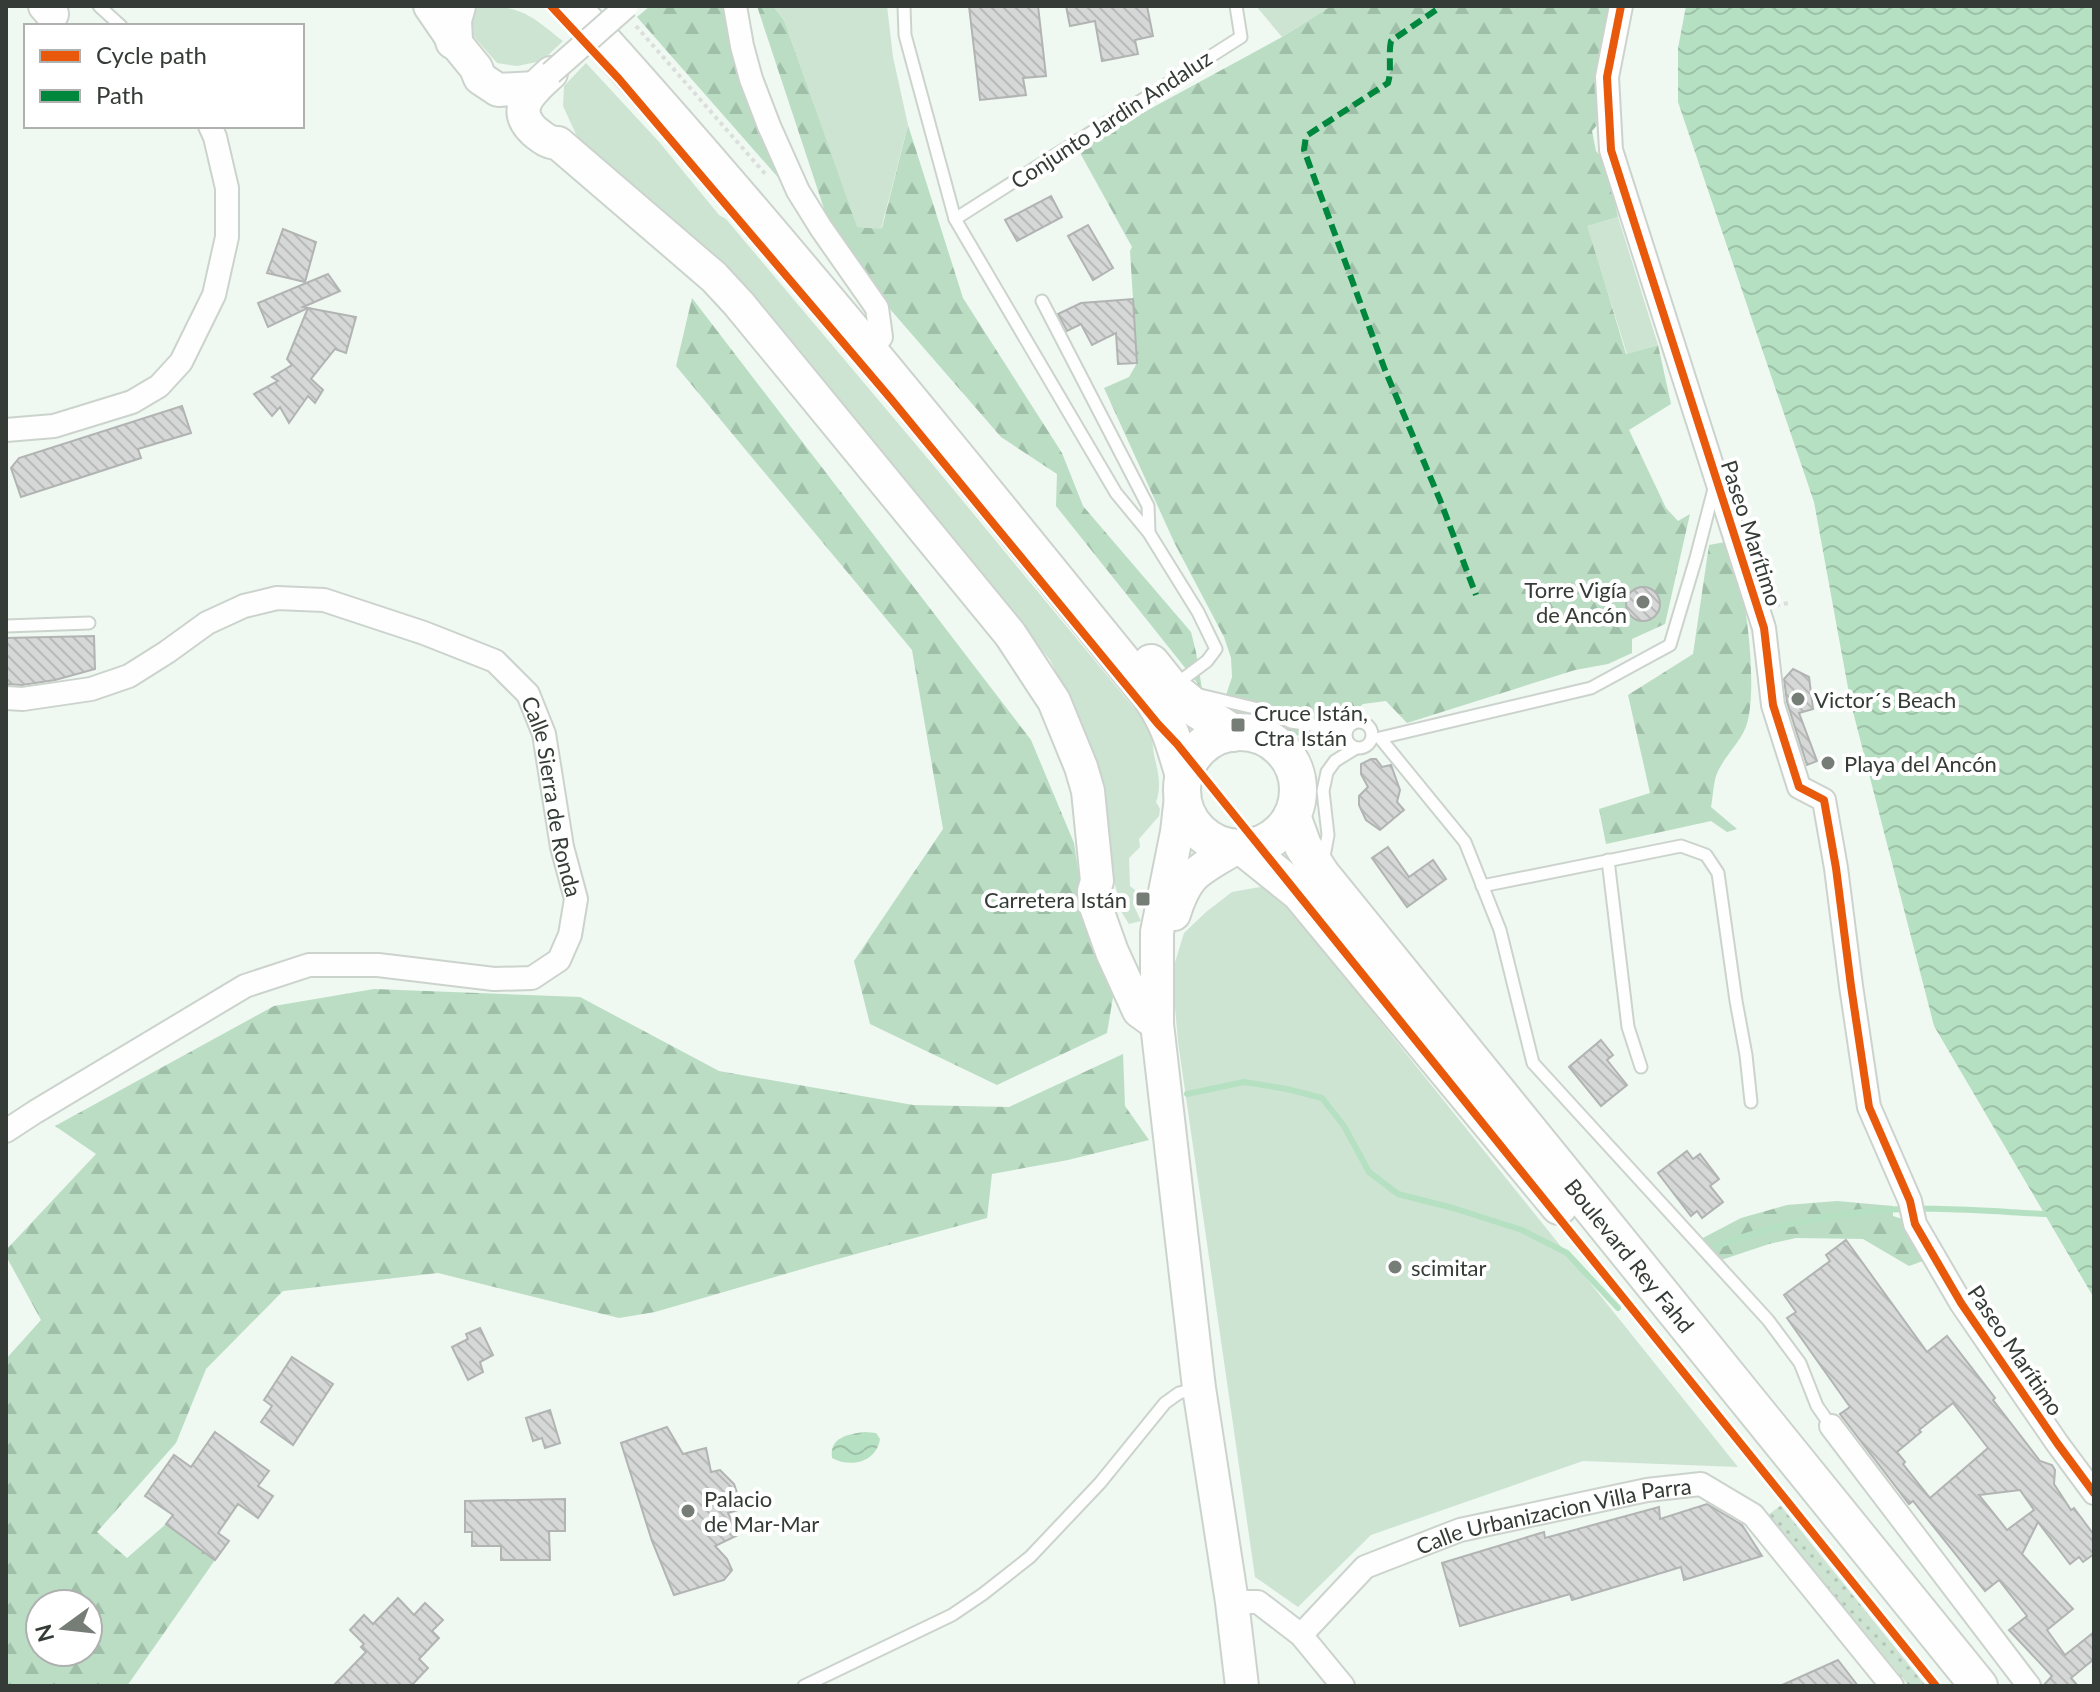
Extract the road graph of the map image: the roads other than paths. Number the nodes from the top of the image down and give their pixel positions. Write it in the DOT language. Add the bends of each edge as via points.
graph roads {
  1 [pos="99,6"];
  2 [pos="430,6"];
  3 [pos="457,6"];
  4 [pos="543,6"];
  5 [pos="571,6"];
  6 [pos="594,6"];
  7 [pos="735,6"];
  8 [pos="904,6"];
  9 [pos="1236,6"];
  10 [pos="1621,6"];
  11 [pos="628,12"];
  12 [pos="119,24"];
  13 [pos="465,55"];
  14 [pos="538,80"];
  15 [pos="646,89"];
  16 [pos="498,90"];
  17 [pos="211,128"];
  18 [pos="545,130"];
  19 [pos="955,219"];
  20 [pos="1042,301"];
  21 [pos="881,337"];
  22 [pos="6,430"];
  23 [pos="1716,481"];
  24 [pos="1149,533"];
  25 [pos="89,623"];
  26 [pos="6,626"];
  27 [pos="1171,688"];
  28 [pos="6,698"];
  29 [pos="1346,730"];
  30 [pos="1233,733"];
  31 [pos="1356,748"];
  32 [pos="1183,782"];
  33 [pos="1292,816"];
  34 [pos="1239,849"];
  35 [pos="1608,860"];
  36 [pos="1311,884"];
  37 [pos="1482,886"];
  38 [pos="1122,953"];
  39 [pos="1158,955"];
  40 [pos="1157,1024"];
  41 [pos="1641,1067"];
  42 [pos="1751,1102"];
  43 [pos="6,1131"];
  44 [pos="1199,1388"];
  45 [pos="1831,1426"];
  46 [pos="2094,1493"];
  47 [pos="1232,1602"];
  48 [pos="1301,1635"];
  49 [pos="2017,1682"];
  50 [pos="804,1686"];
  51 [pos="1242,1686"];
  52 [pos="1343,1686"];
  53 [pos="1892,1686"];
  54 [pos="1954,1686"];
  55 [pos="1979,1686"];
  1 -- 12 [label="lane"];
  2 -- 13 [label="street"];
  3 -- 13 [label="main road" via="453,20"];
  4 -- 15 [label="main road" via="619,79"];
  5 -- 15 [label="main road"];
  6 -- 21 [label="main road"];
  7 -- 21 [label="street" via="751,79 769,126 803,199 877,308"];
  8 -- 19 [label="lane" via="905,35"];
  9 -- 19 [label="lane, Conjunto Jardin Andaluz" via="1241,37"];
  10 -- 23 [label="street, Paseo Marítimo" via="1607,77 1611,150"];
  11 -- 14 [label="street, bridge"];
  13 -- 14 [label="street" via="508,78"];
  13 -- 16 [label="street" via="480,78"];
  14 -- 16 [label="street"];
  14 -- 18 [label="street" via="548,88"];
  15 -- 32 [label="main road" via="909,398 1148,693 1172,734"];
  16 -- 18 [label="street" via="502,100"];
  17 -- 22 [label="street" via="227,188 227,237 214,295 181,362 159,386 132,402 54,426"];
  18 -- 38 [label="street" via="739,304 1010,634 1054,701 1081,767 1097,881 1107,891"];
  19 -- 24 [label="lane" via="1116,493"];
  20 -- 24 [label="lane" via="1148,506"];
  21 -- 27 [label="main road"];
  23 -- 37 [label="lane" via="1670,645 1591,688 1380,738 1465,842"];
  23 -- 46 [label="street, Paseo Marítimo" via="1764,628 1773,705 1799,787 1824,800 1869,1107 1915,1224 1961,1303"];
  24 -- 27 [label="lane" via="1216,649"];
  25 -- 26 [label="lane"];
  27 -- 29 [label="lane" via="1267,711 1291,722"];
  27 -- 30 [label="main road"];
  28 -- 43 [label="street, Calle Sierra de Ronda" via="91,689 129,676 207,623 277,598 324,600 424,633 495,661 528,694 544,734 576,899 559,960 532,978 494,979 378,965 309,965 245,986"];
  29 -- 31 [label="lane" via="1347,741"];
  29 -- 31 [label="lane" via="1361,722 1371,728 1368,745"];
  30 -- 32 [label="main road" via="1202,746"];
  30 -- 33 [label="main road" via="1261,736 1283,752 1296,777"];
  31 -- 36 [label="lane" via="1327,772 1323,791 1328,835"];
  32 -- 34 [label="main road" via="1193,824 1211,841"];
  32 -- 39 [label="street"];
  33 -- 34 [label="main road" via="1272,838"];
  33 -- 36 [label="main road, Boulevard Rey Fahd"];
  34 -- 36 [label="main road"];
  34 -- 39 [label="street" via="1191,876"];
  35 -- 37 [label="lane"];
  35 -- 41 [label="lane" via="1628,1027"];
  35 -- 42 [label="lane" via="1681,846 1706,855 1718,873"];
  36 -- 54 [label="main road, Boulevard Rey Fahd"];
  36 -- 55 [label="main road, Boulevard Rey Fahd"];
  37 -- 45 [label="lane" via="1500,930 1533,1063 1768,1320 1800,1363"];
  38 -- 39 [label="street"];
  38 -- 39 [label="street" via="1137,940"];
  38 -- 40 [label="street" via="1139,1011"];
  39 -- 40 [label="street"];
  40 -- 44 [label="street"];
  44 -- 47 [label="street"];
  44 -- 50 [label="lane" via="1165,1403 1060,1526 983,1594 952,1615"];
  45 -- 49 [label="street"];
  47 -- 48 [label="street" via="1258,1602"];
  47 -- 51 [label="street"];
  48 -- 52 [label="street"];
  48 -- 53 [label="street, Calle Urbanizacion Villa Parra" via="1365,1567 1460,1530 1647,1490 1701,1484 1753,1515"];
}
